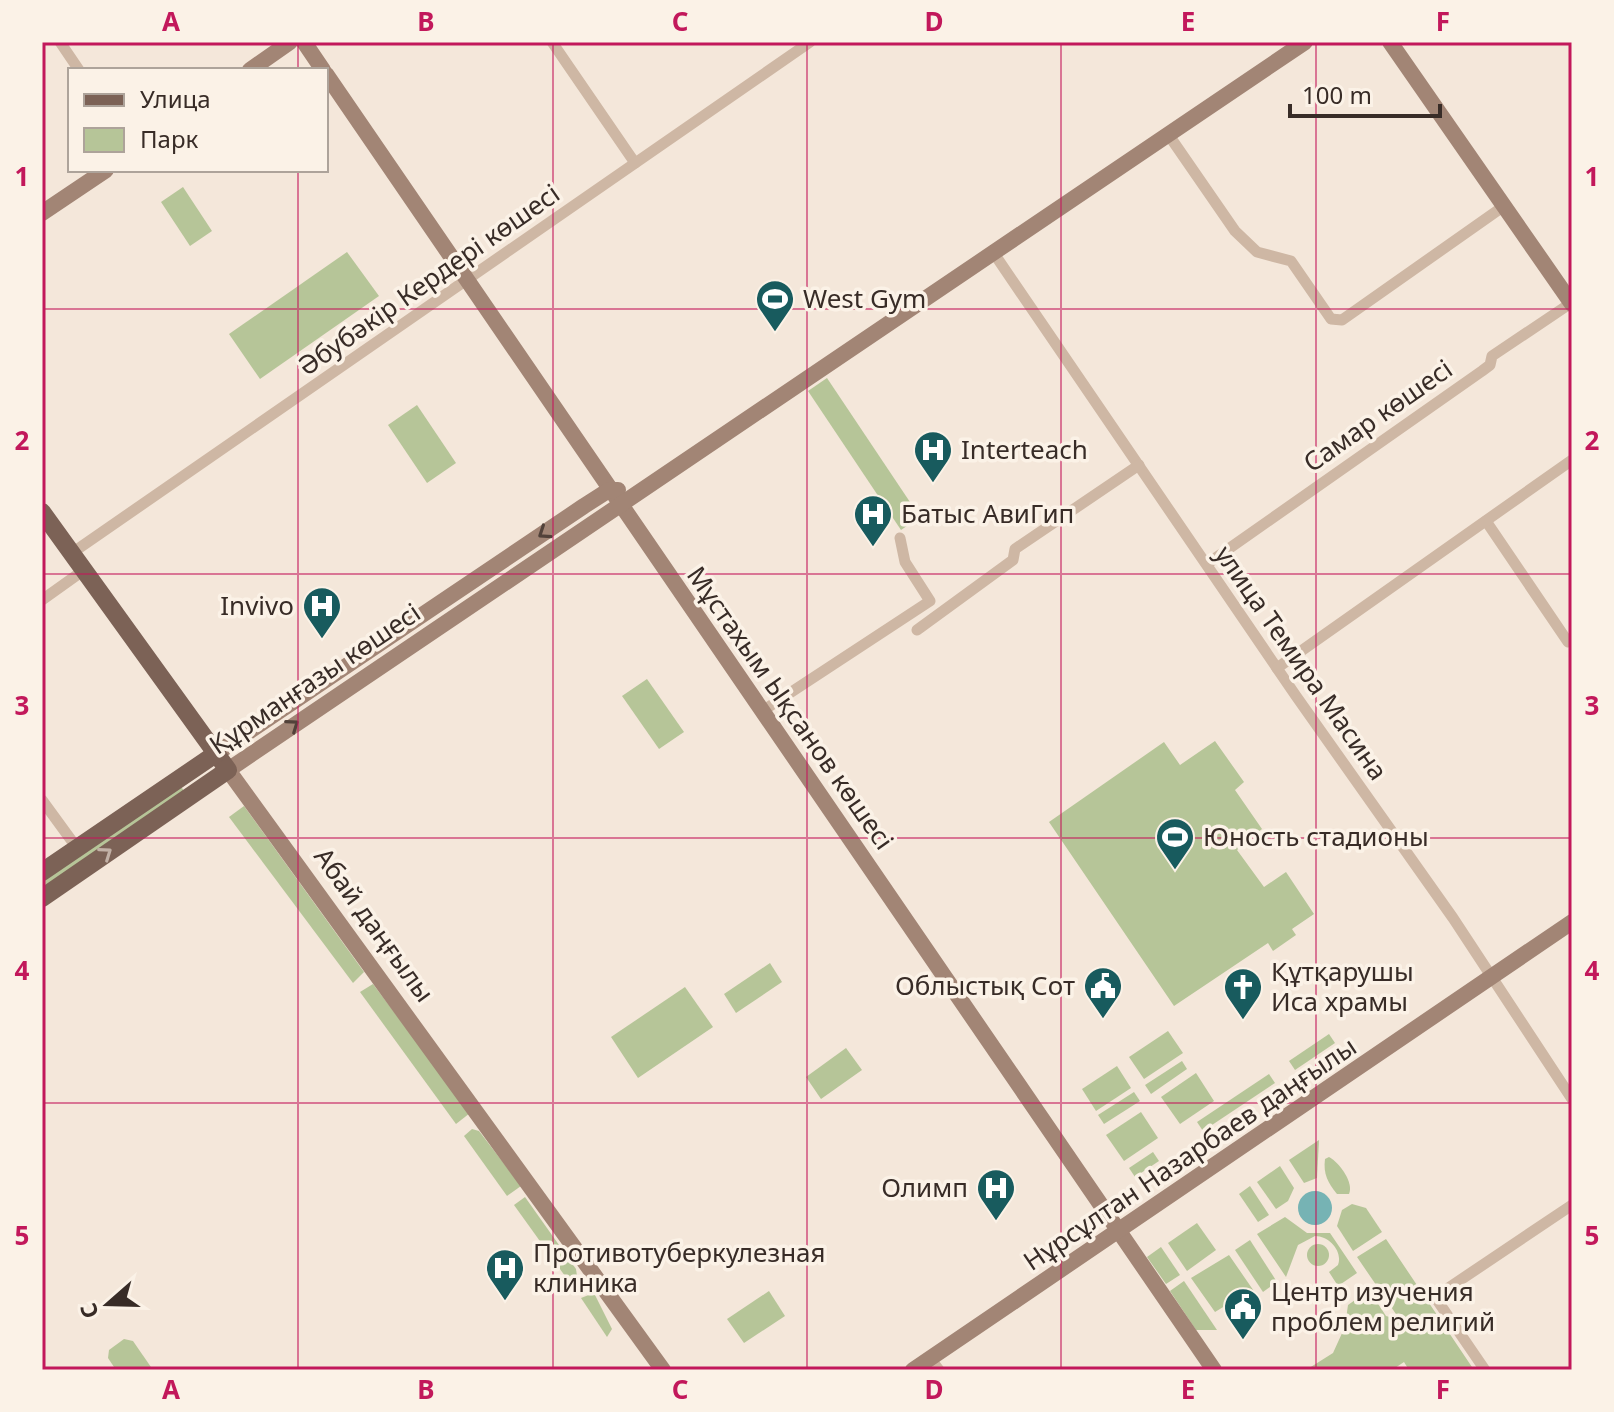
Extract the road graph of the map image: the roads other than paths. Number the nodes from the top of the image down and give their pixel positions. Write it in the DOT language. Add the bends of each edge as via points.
graph roads {
  1 [pos="60,42"];
  2 [pos="290,42"];
  3 [pos="304,42"];
  4 [pos="552,42"];
  5 [pos="810,42"];
  6 [pos="1305,42"];
  7 [pos="1390,42"];
  8 [pos="78,68"];
  9 [pos="253,68"];
  10 [pos="322,68"];
  11 [pos="328,76"];
  12 [pos="1168,134"];
  13 [pos="635,163"];
  14 [pos="103,172"];
  15 [pos="1504,206"];
  16 [pos="42,213"];
  17 [pos="993,252"];
  18 [pos="467,280"];
  19 [pos="1572,304"];
  20 [pos="1572,460"];
  21 [pos="1139,465"];
  22 [pos="609,490"];
  23 [pos="636,491"];
  24 [pos="619,504"];
  25 [pos="42,512"];
  26 [pos="1486,521"];
  27 [pos="900,538"];
  28 [pos="72,553"];
  29 [pos="1207,564"];
  30 [pos="84,570"];
  31 [pos="42,600"];
  32 [pos="917,630"];
  33 [pos="1570,640"];
  34 [pos="1277,668"];
  35 [pos="764,710"];
  36 [pos="217,753"];
  37 [pos="228,770"];
  38 [pos="42,800"];
  39 [pos="77,848"];
  40 [pos="42,872"];
  41 [pos="42,898"];
  42 [pos="1572,922"];
  43 [pos="1491,977"];
  44 [pos="1572,1099"];
  45 [pos="1572,1205"];
  46 [pos="1118,1229"];
  47 [pos="934,1364"];
  48 [pos="663,1370"];
  49 [pos="913,1370"];
  50 [pos="1214,1370"];
  51 [pos="1485,1370"];
  1 -- 8 [label="street"];
  2 -- 9 [label="street"];
  3 -- 10 [label="street, Мұстахым Ықсанов көшесі"];
  4 -- 13 [label="street"];
  5 -- 13 [label="street, Әбубәкір Кердері көшесі"];
  6 -- 12 [label="street, Құрманғазы көшесі"];
  7 -- 15 [label="street"];
  11 -- 18 [label="street, Мұстахым Ықсанов көшесі"];
  12 -- 15 [label="street" via="1235,231 1257,252 1291,261 1331,319 1342,320"];
  12 -- 17 [label="street, Құрманғазы көшесі"];
  13 -- 18 [label="street, Әбубәкір Кердері көшесі"];
  14 -- 16 [label="street"];
  15 -- 19 [label="street"];
  17 -- 21 [label="street, улица Темира Масина"];
  17 -- 23 [label="street, Құрманғазы көшесі"];
  18 -- 22 [label="street, Мұстахым Ықсанов көшесі"];
  18 -- 28 [label="street, Әбубәкір Кердері көшесі"];
  19 -- 29 [label="street, Самар көшесі" via="1492,356 1482,371"];
  20 -- 26 [label="street"];
  21 -- 29 [label="street, улица Темира Масина"];
  21 -- 32 [label="street" via="1015,549 1013,560"];
  22 -- 23 [label="street"];
  22 -- 24 [label="street, Мұстахым Ықсанов көшесі"];
  22 -- 36 [label="street, one-way"];
  23 -- 24 [label="street, Құрманғазы көшесі"];
  24 -- 35 [label="street, Мұстахым Ықсанов көшесі"];
  37 -- 24 [label="street, Құрманғазы көшесі, one-way"];
  25 -- 28 [label="main road, Абай даңғылы"];
  26 -- 33 [label="street"];
  26 -- 34 [label="street"];
  27 -- 35 [label="street" via="905,562 930,601"];
  28 -- 30 [label="main road, Абай даңғылы"];
  29 -- 34 [label="street, улица Темира Масина"];
  30 -- 31 [label="street"];
  30 -- 36 [label="main road, Абай даңғылы"];
  34 -- 43 [label="street, улица Темира Масина"];
  35 -- 46 [label="street, Мұстахым Ықсанов көшесі"];
  36 -- 37 [label="main road, Абай даңғылы"];
  36 -- 39 [label="main road, Құрманғазы көшесі"];
  41 -- 37 [label="main road, Құрманғазы көшесі, one-way"];
  37 -- 48 [label="street, Абай даңғылы"];
  38 -- 39 [label="street"];
  39 -- 40 [label="main road, Құрманғазы көшесі"];
  42 -- 43 [label="street, Нұрсұлтан Назарбаев даңғылы"];
  43 -- 44 [label="street, улица Темира Масина"];
  43 -- 46 [label="street, Нұрсұлтан Назарбаев даңғылы"];
  45 -- 51 [label="street" via="1435,1297"];
  46 -- 47 [label="street, Нұрсұлтан Назарбаев даңғылы"];
  46 -- 50 [label="street, Мұстахым Ықсанов көшесі"];
  47 -- 49 [label="street, Нұрсұлтан Назарбаев даңғылы"];
}
